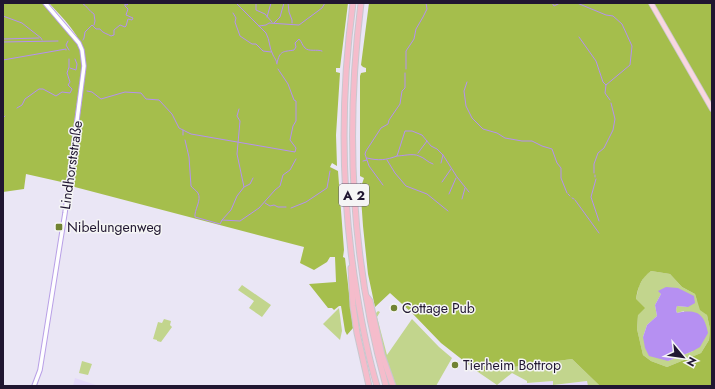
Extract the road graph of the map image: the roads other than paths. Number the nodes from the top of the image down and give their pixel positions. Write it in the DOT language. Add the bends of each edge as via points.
graph roads {
  1 [pos="45,3"];
  2 [pos="353,3"];
  3 [pos="361,3"];
  4 [pos="651,3"];
  5 [pos="712,109"];
  6 [pos="352,262"];
  7 [pos="365,294"];
  8 [pos="34,386"];
  9 [pos="369,386"];
  10 [pos="377,386"];
  11 [pos="386,386"];
  12 [pos="393,386"];
  1 -- 8 [label="street, Lindhorststraße" via="79,43 84,66 63,225 40,370"];
  2 -- 6 [label="highway, A 2" via="345,82 343,154"];
  3 -- 7 [label="highway, A 2" via="353,81 352,143 357,238"];
  4 -- 5 [label="main road"];
  6 -- 9 [label="highway" via="350,274 354,313"];
  6 -- 10 [label="highway, A 2"];
  7 -- 11 [label="highway, A 2"];
  7 -- 12 [label="highway" via="370,301 382,355"];
}
